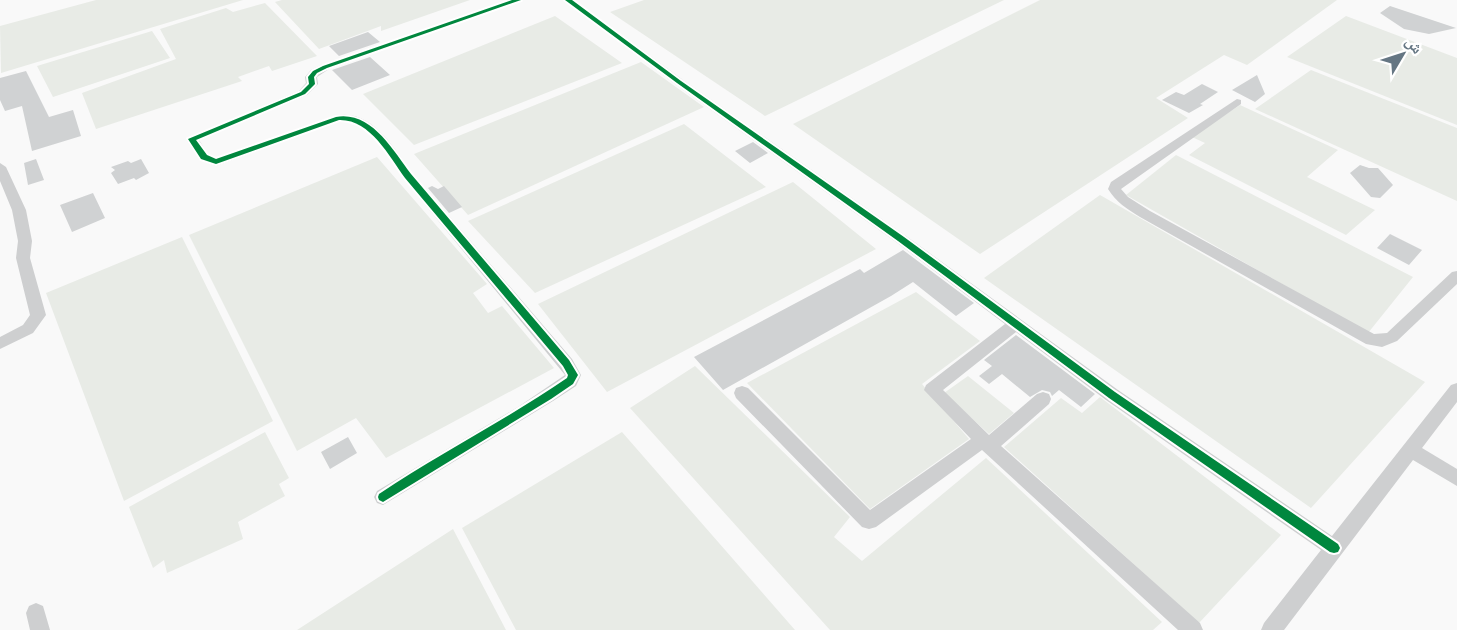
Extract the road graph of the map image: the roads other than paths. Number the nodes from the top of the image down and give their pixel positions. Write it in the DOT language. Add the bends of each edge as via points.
graph roads {
  1 [pos="518,0"];
  2 [pos="568,0"];
  3 [pos="1237,102"];
  4 [pos="0,167"];
  5 [pos="1457,276"];
  6 [pos="1016,324"];
  7 [pos="0,343"];
  8 [pos="1457,390"];
  9 [pos="742,393"];
  10 [pos="1043,399"];
  11 [pos="987,442"];
  12 [pos="1411,450"];
  13 [pos="1457,478"];
  14 [pos="383,497"];
  15 [pos="1334,548"];
  16 [pos="1193,630"];
  17 [pos="1270,630"];
  1 -- 14 [label="street" via="315,72 312,84 303,93 192,139 204,157 216,162 338,118 352,118 364,125 573,375 570,381 513,419 419,471"];
  2 -- 6 [label="street"];
  3 -- 5 [label="street" via="1113,189 1145,214 1371,340 1392,337"];
  4 -- 7 [label="street" via="19,210 25,241 23,258 38,315 24,332"];
  6 -- 11 [label="street" via="932,390"];
  6 -- 15 [label="street"];
  8 -- 12 [label="street"];
  9 -- 11 [label="street" via="869,521"];
  10 -- 11 [label="street"];
  11 -- 16 [label="street"];
  12 -- 13 [label="street"];
  12 -- 15 [label="street"];
  15 -- 17 [label="street"];
}
